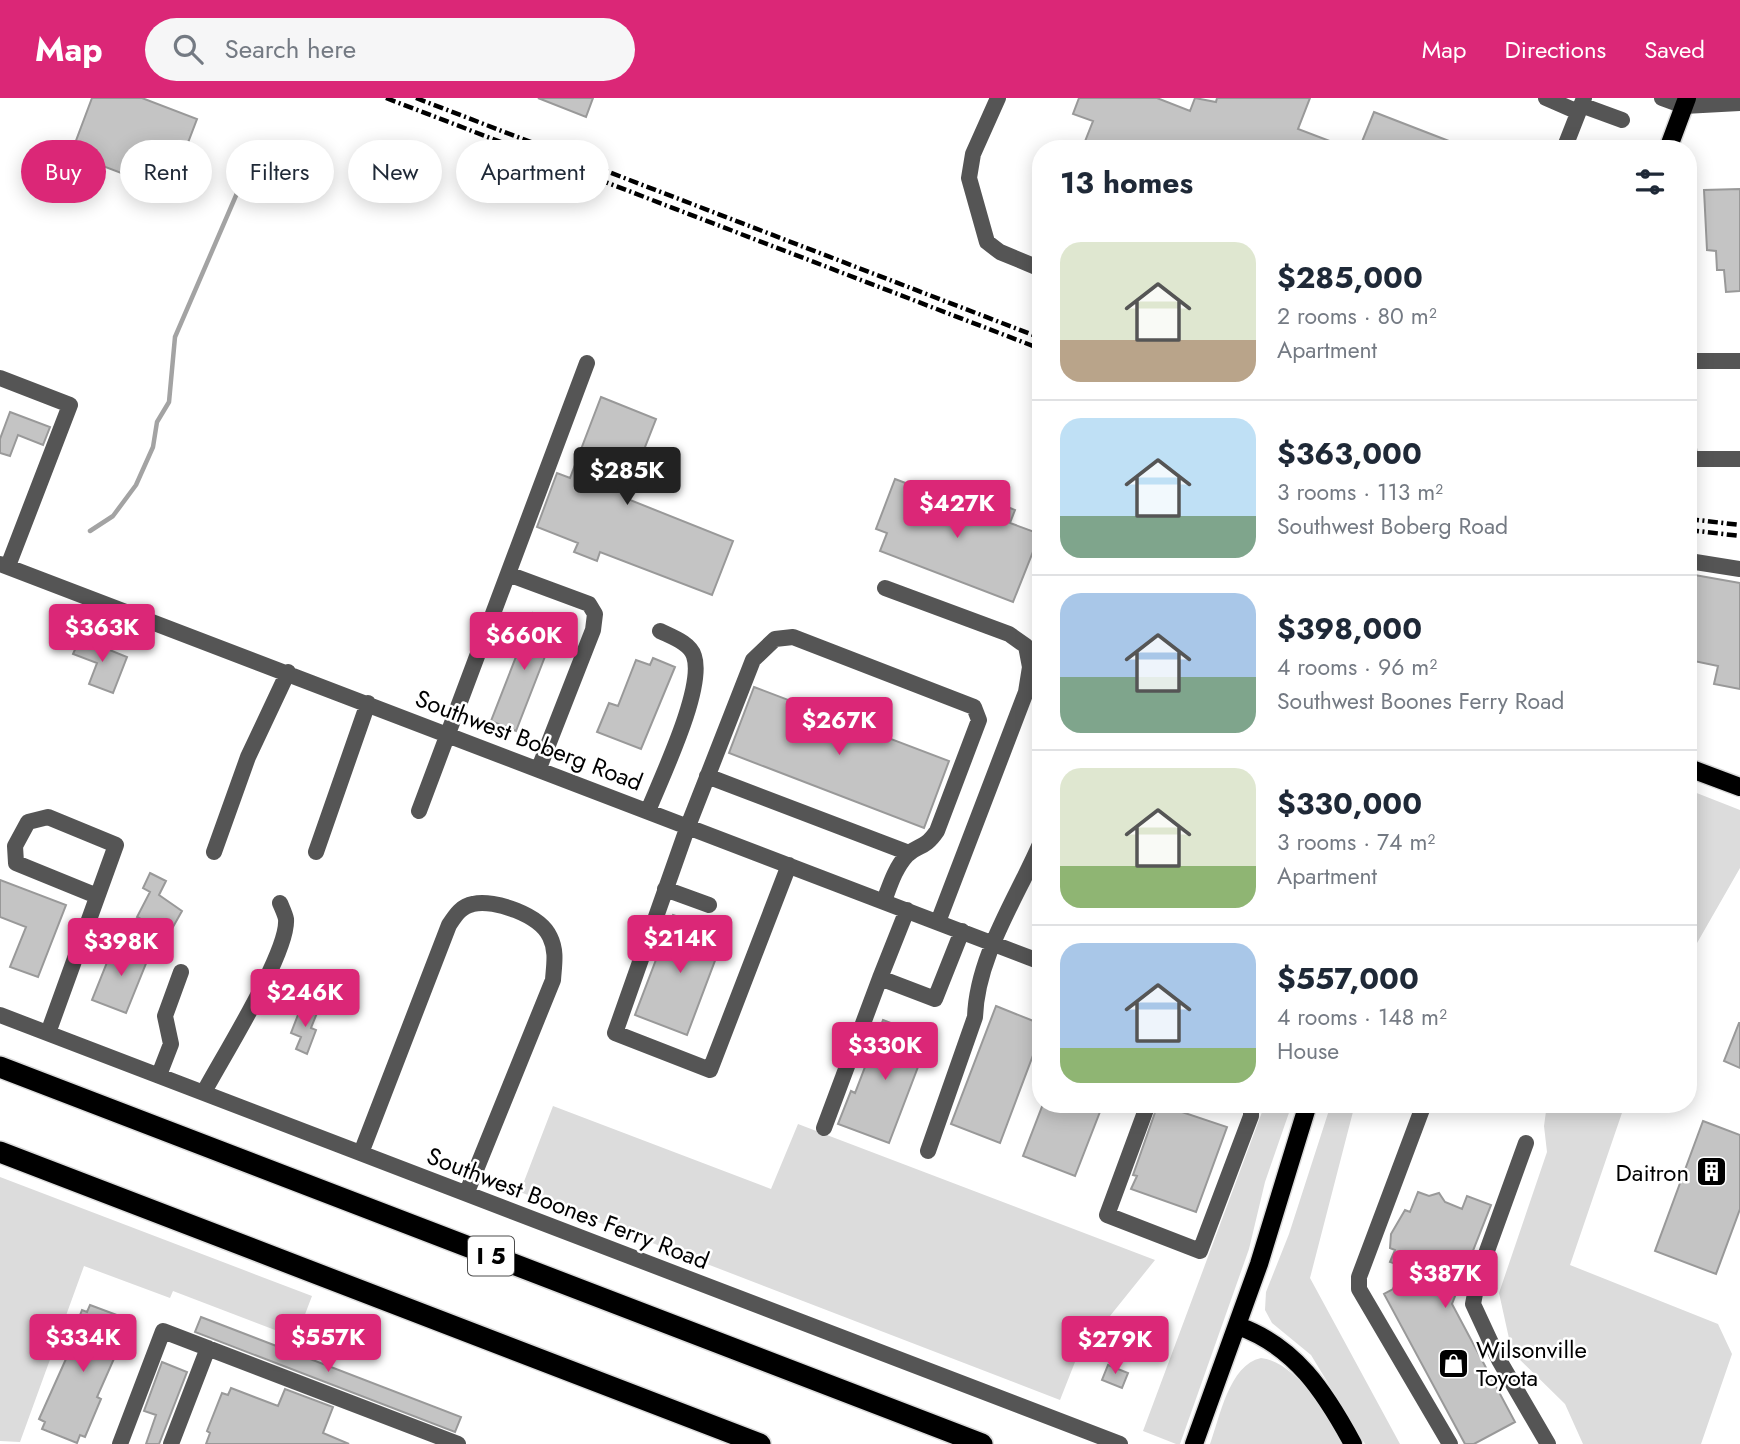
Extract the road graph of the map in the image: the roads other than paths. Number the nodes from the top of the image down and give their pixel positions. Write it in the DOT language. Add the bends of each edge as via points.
graph roads {
  1 [pos="998,98"];
  2 [pos="1546,98"];
  3 [pos="1662,98"];
  4 [pos="1686,102"];
  5 [pos="1740,103"];
  6 [pos="1581,105"];
  7 [pos="1622,120"];
  8 [pos="1567,140"];
  9 [pos="1671,140"];
  10 [pos="1032,265"];
  11 [pos="1697,360"];
  12 [pos="1740,360"];
  13 [pos="587,363"];
  14 [pos="0,377"];
  15 [pos="1697,456"];
  16 [pos="1740,458"];
  17 [pos="1697,562"];
  18 [pos="4,565"];
  19 [pos="1740,569"];
  20 [pos="509,574"];
  21 [pos="886,589"];
  22 [pos="660,631"];
  23 [pos="288,672"];
  24 [pos="368,703"];
  25 [pos="449,734"];
  26 [pos="539,768"];
  27 [pos="1697,771"];
  28 [pos="707,776"];
  29 [pos="1740,787"];
  30 [pos="419,811"];
  31 [pos="648,811"];
  32 [pos="688,826"];
  33 [pos="214,852"];
  34 [pos="316,852"];
  35 [pos="909,853"];
  36 [pos="1032,861"];
  37 [pos="789,865"];
  38 [pos="665,889"];
  39 [pos="97,896"];
  40 [pos="884,901"];
  41 [pos="280,903"];
  42 [pos="709,905"];
  43 [pos="906,910"];
  44 [pos="938,922"];
  45 [pos="962,931"];
  46 [pos="994,943"];
  47 [pos="1032,958"];
  48 [pos="181,972"];
  49 [pos="880,978"];
  50 [pos="0,1015"];
  51 [pos="48,1033"];
  52 [pos="0,1067"];
  53 [pos="159,1075"];
  54 [pos="204,1092"];
  55 [pos="1146,1113"];
  56 [pos="1251,1113"];
  57 [pos="1305,1113"];
  58 [pos="1421,1113"];
  59 [pos="824,1128"];
  60 [pos="1526,1143"];
  61 [pos="928,1151"];
  62 [pos="0,1152"];
  63 [pos="361,1153"];
  64 [pos="467,1192"];
  65 [pos="1238,1326"];
  66 [pos="208,1348"];
  67 [pos="120,1444"];
  68 [pos="171,1444"];
  69 [pos="458,1444"];
  70 [pos="760,1444"];
  71 [pos="982,1444"];
  72 [pos="1119,1444"];
  73 [pos="1194,1444"];
  74 [pos="1353,1444"];
  75 [pos="1450,1444"];
  76 [pos="1548,1444"];
  1 -- 10 [label="street" via="969,178 987,242"];
  2 -- 6 [label="street"];
  3 -- 4 [label="street"];
  4 -- 5 [label="street"];
  4 -- 9 [label="main road"];
  6 -- 7 [label="street"];
  6 -- 8 [label="street"];
  11 -- 12 [label="street"];
  13 -- 20 [label="street"];
  14 -- 18 [label="street" via="70,405"];
  15 -- 16 [label="street"];
  17 -- 19 [label="street"];
  18 -- 23 [label="street, Southwest Boberg Road"];
  20 -- 25 [label="street"];
  20 -- 26 [label="street" via="589,604 595,614 593,630"];
  21 -- 44 [label="street" via="1009,634 1026,646 1030,667 1026,692"];
  22 -- 31 [label="street" via="687,645 696,670 691,701"];
  23 -- 24 [label="street, Southwest Boberg Road"];
  23 -- 33 [label="street" via="248,757"];
  24 -- 25 [label="street, Southwest Boberg Road"];
  24 -- 34 [label="street"];
  25 -- 26 [label="street, Southwest Boberg Road"];
  25 -- 30 [label="street"];
  26 -- 31 [label="street, Southwest Boberg Road"];
  27 -- 29 [label="main road"];
  28 -- 32 [label="street"];
  28 -- 35 [label="street"];
  28 -- 35 [label="street" via="753,660 775,639 793,637 974,707 979,720 937,831 928,845"];
  31 -- 32 [label="street, Southwest Boberg Road"];
  32 -- 37 [label="street, Southwest Boberg Road"];
  32 -- 38 [label="street"];
  35 -- 40 [label="street" via="897,867"];
  36 -- 46 [label="street"];
  37 -- 38 [label="street" via="710,1070 615,1033"];
  37 -- 40 [label="street, Southwest Boberg Road"];
  38 -- 42 [label="street"];
  39 -- 39 [label="street" via="116,845 48,817 28,822 15,846 16,863"];
  39 -- 51 [label="street"];
  40 -- 43 [label="street, Southwest Boberg Road"];
  41 -- 54 [label="street" via="286,918 284,935 270,970"];
  43 -- 44 [label="street, Southwest Boberg Road"];
  43 -- 49 [label="street"];
  44 -- 45 [label="street, Southwest Boberg Road"];
  45 -- 46 [label="street, Southwest Boberg Road"];
  45 -- 49 [label="street" via="935,999"];
  46 -- 47 [label="street, Southwest Boberg Road"];
  46 -- 61 [label="street" via="976,995 975,1017"];
  48 -- 53 [label="street" via="165,1016 171,1044"];
  49 -- 59 [label="street"];
  50 -- 51 [label="street, Southwest Boones Ferry Road"];
  51 -- 53 [label="street, Southwest Boones Ferry Road"];
  52 -- 71 [label="highway, I 5"];
  53 -- 54 [label="street, Southwest Boones Ferry Road"];
  54 -- 63 [label="street, Southwest Boones Ferry Road"];
  55 -- 56 [label="street" via="1107,1215 1200,1251"];
  57 -- 65 [label="main road"];
  58 -- 75 [label="street" via="1359,1277 1359,1289"];
  60 -- 76 [label="street" via="1479,1273 1473,1304 1499,1360"];
  62 -- 70 [label="highway"];
  63 -- 64 [label="street, Southwest Boones Ferry Road"];
  63 -- 64 [label="street" via="449,925 459,910 473,903 514,911 534,919 549,935 555,953 552,980"];
  64 -- 72 [label="street, Southwest Boones Ferry Road"];
  65 -- 73 [label="main road"];
  65 -- 74 [label="main road" via="1265,1337 1297,1360"];
  66 -- 67 [label="street" via="163,1331"];
  66 -- 68 [label="street"];
  66 -- 69 [label="street"];
}
